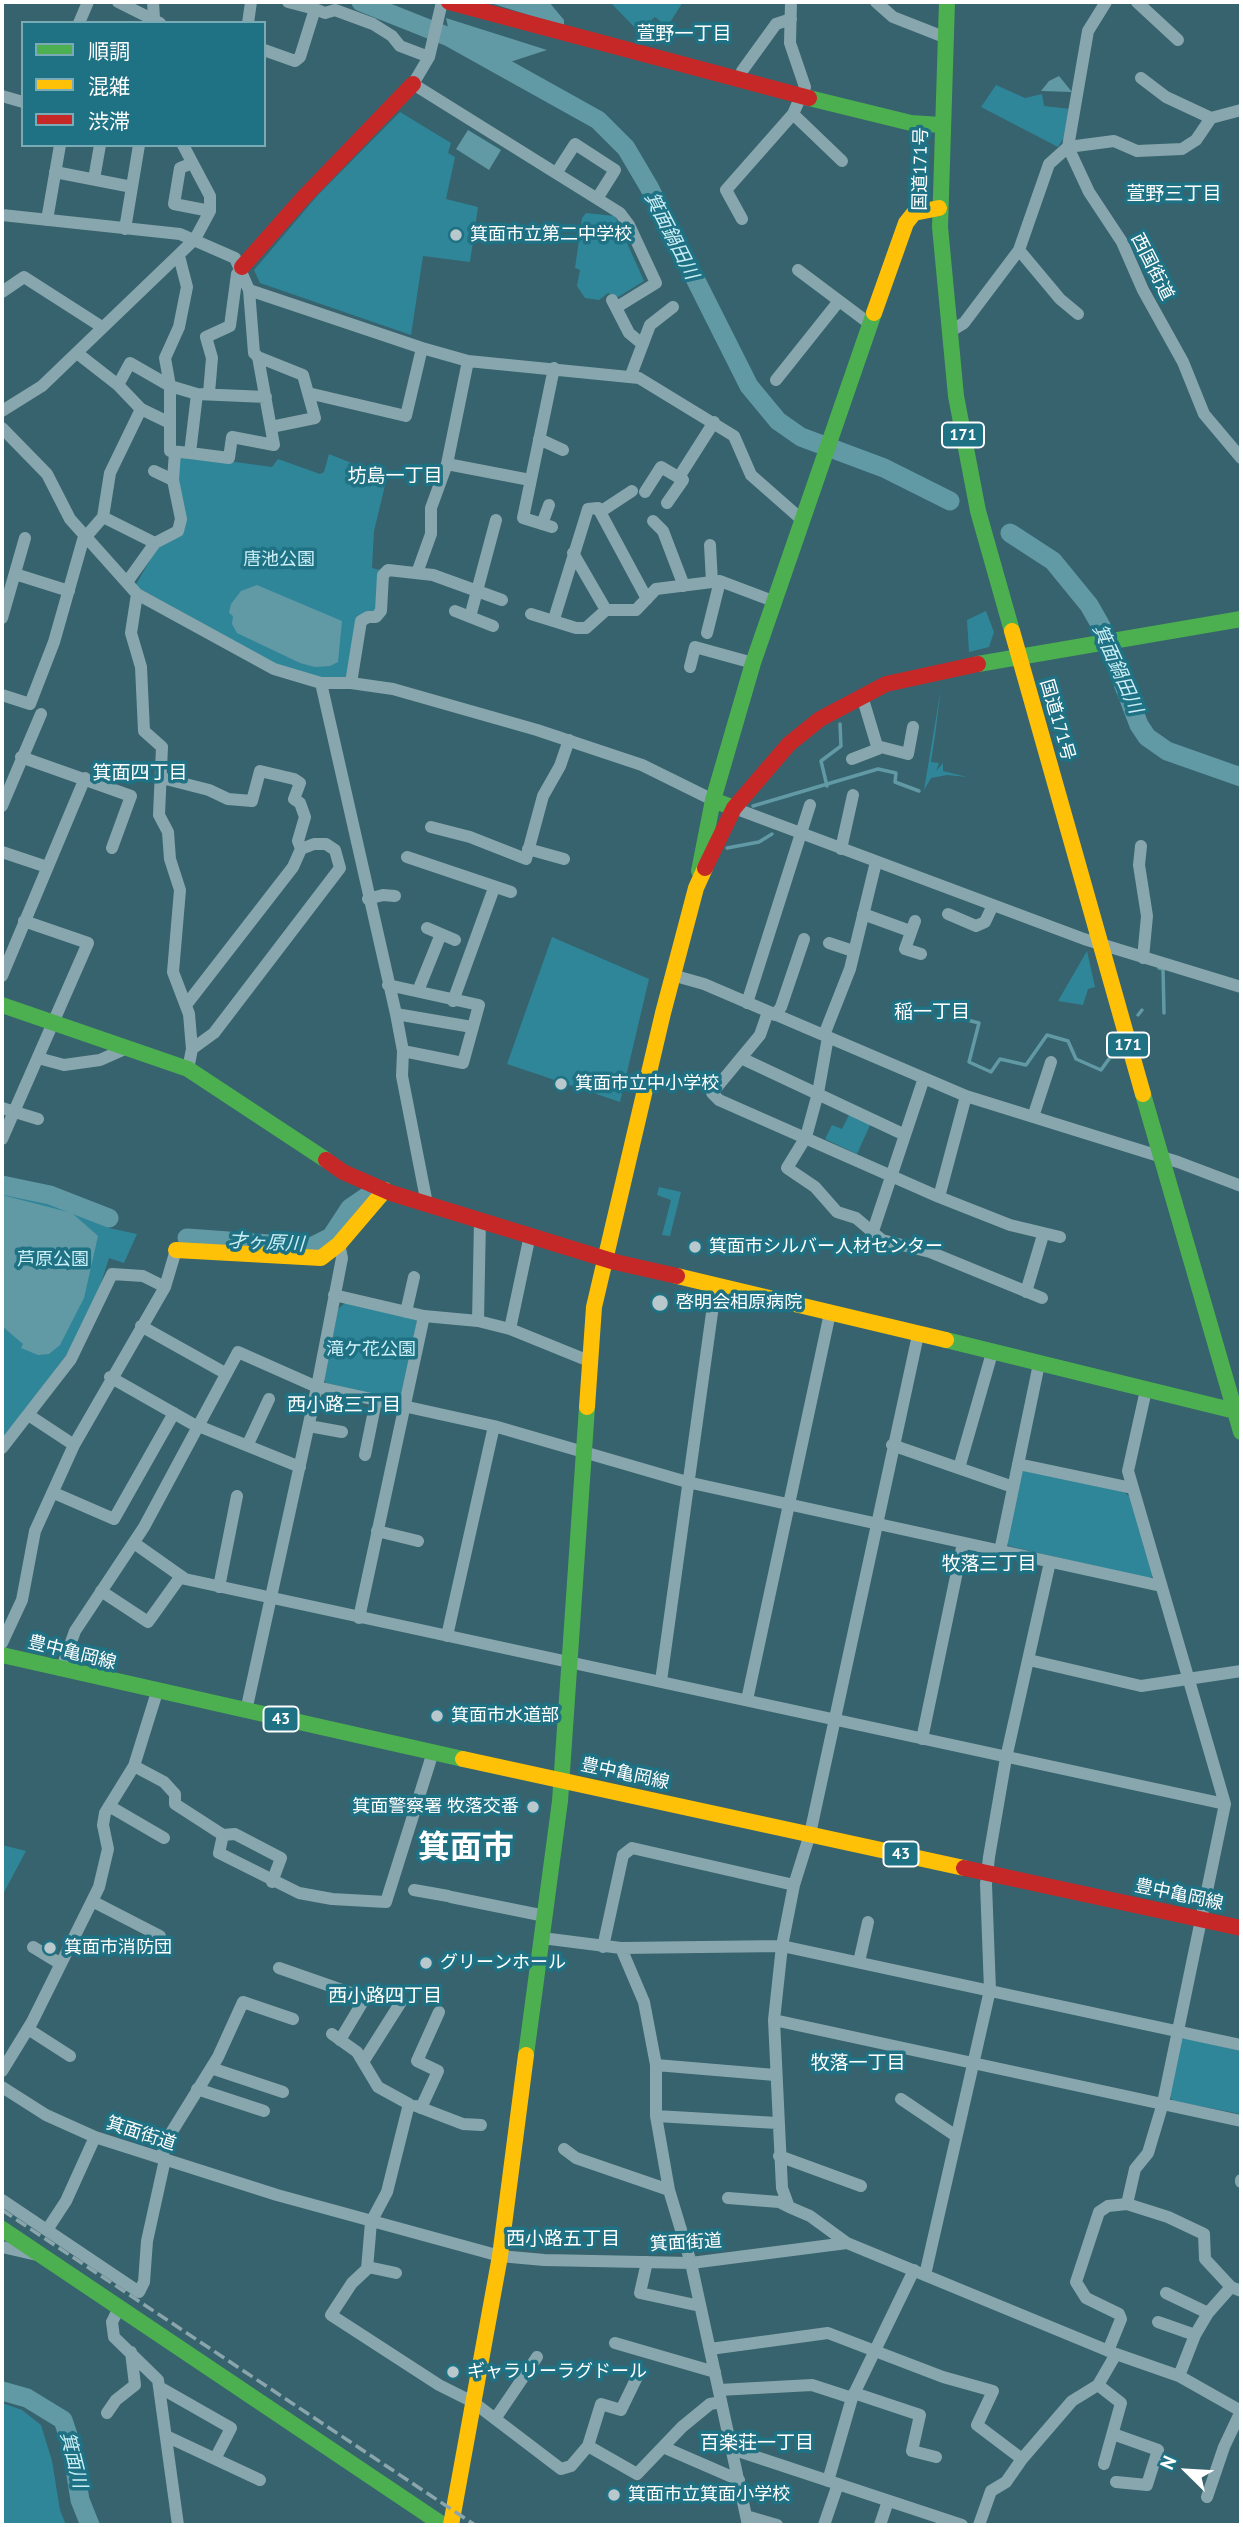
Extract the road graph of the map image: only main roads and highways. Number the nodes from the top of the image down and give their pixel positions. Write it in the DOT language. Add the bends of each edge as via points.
graph roads {
  1 [pos="449,2"];
  2 [pos="947,2"];
  3 [pos="413,84"];
  4 [pos="941,125"];
  5 [pos="939,208"];
  6 [pos="242,267"];
  7 [pos="1241,619"];
  8 [pos="1018,656"];
  9 [pos="713,800"];
  10 [pos="734,808"];
  11 [pos="696,888"];
  12 [pos="2,1005"];
  13 [pos="385,1190"];
  14 [pos="176,1250"];
  15 [pos="604,1259"];
  16 [pos="1238,1412"];
  17 [pos="1241,1432"];
  18 [pos="2,1655"];
  19 [pos="561,1780"];
  20 [pos="1241,1928"];
  21 [pos="2,2229"];
  22 [pos="443,2525"];
  23 [pos="451,2525"];
  1 -- 4 [label="main road" via="801,97 911,123"];
  2 -- 4 [label="main road, 国道171号 / 171"];
  3 -- 6 [label="main road"];
  4 -- 5 [label="main road, 国道171号 / 171"];
  5 -- 8 [label="main road, 国道171号 / 171" via="956,396 978,511"];
  5 -- 9 [label="main road" via="914,213 906,223 773,601"];
  7 -- 8 [label="main road"];
  8 -- 10 [label="main road" via="886,684 862,696 820,719 789,744"];
  8 -- 16 [label="main road, 国道171号 / 171"];
  9 -- 10 [label="main road"];
  9 -- 11 [label="main road"];
  10 -- 11 [label="main road"];
  11 -- 15 [label="main road"];
  12 -- 13 [label="main road" via="188,1069 343,1172"];
  13 -- 14 [label="main road" via="339,1244 321,1258"];
  13 -- 15 [label="main road"];
  15 -- 16 [label="main road"];
  15 -- 19 [label="main road" via="589,1361"];
  16 -- 17 [label="main road, 国道171号 / 171"];
  18 -- 19 [label="main road, 豊中亀岡線 / 43"];
  19 -- 20 [label="main road, 豊中亀岡線 / 43"];
  19 -- 23 [label="main road" via="499,2256"];
  21 -- 22 [label="main road"];
}
